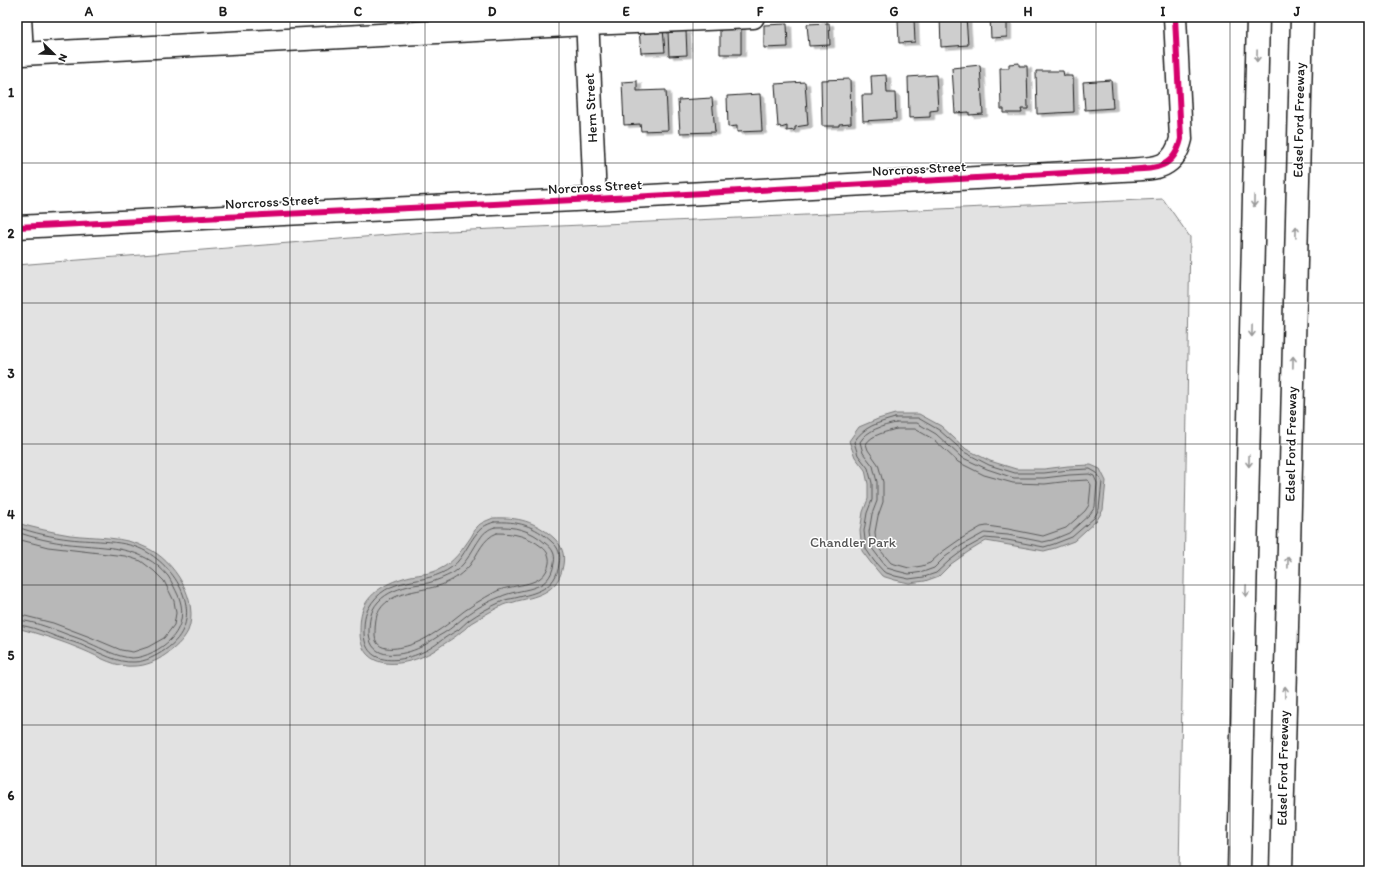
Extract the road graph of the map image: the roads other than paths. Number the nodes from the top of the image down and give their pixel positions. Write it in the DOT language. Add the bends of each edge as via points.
graph roads {
  1 [pos="20,17"];
  2 [pos="753,17"];
  3 [pos="1175,17"];
  4 [pos="1258,17"];
  5 [pos="1302,17"];
  6 [pos="587,20"];
  7 [pos="595,199"];
  8 [pos="17,227"];
  9 [pos="1239,871"];
  10 [pos="1281,871"];
  1 -- 6 [label="main road" via="22,54"];
  2 -- 6 [label="main road"];
  3 -- 7 [label="main road, Norcross Street" via="1181,139 1172,159 1160,167"];
  4 -- 9 [label="main road, one-way"];
  10 -- 5 [label="main road, Edsel Ford Freeway, one-way"];
  6 -- 7 [label="main road, Hern Street"];
  7 -- 8 [label="main road, Norcross Street"];
}
